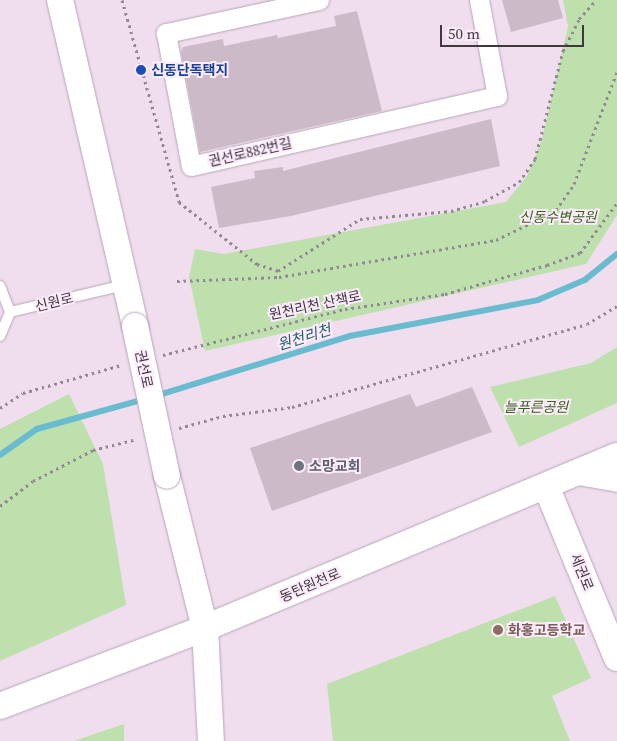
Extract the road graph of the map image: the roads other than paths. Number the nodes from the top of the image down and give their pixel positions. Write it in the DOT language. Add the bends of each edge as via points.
graph roads {
  1 [pos="60,0"];
  2 [pos="319,0"];
  3 [pos="479,0"];
  4 [pos="125,284"];
  5 [pos="0,286"];
  6 [pos="10,312"];
  7 [pos="0,336"];
  8 [pos="617,442"];
  9 [pos="617,456"];
  10 [pos="579,472"];
  11 [pos="617,479"];
  12 [pos="546,486"];
  13 [pos="205,628"];
  14 [pos="617,658"];
  15 [pos="0,706"];
  16 [pos="211,741"];
  1 -- 4 [label="street, 권선로"];
  2 -- 3 [label="street, 권선로882번길" via="166,33 191,166 497,96"];
  4 -- 6 [label="lane, 신원로"];
  4 -- 13 [label="street, 권선로, bridge" via="167,476"];
  5 -- 6 [label="lane"];
  6 -- 7 [label="lane"];
  8 -- 10 [label="street"];
  9 -- 10 [label="street, 동탄원천로"];
  10 -- 11 [label="street"];
  10 -- 12 [label="street, 동탄원천로"];
  12 -- 13 [label="street, 동탄원천로"];
  12 -- 14 [label="street, 세권로"];
  13 -- 15 [label="street, 동탄원천로"];
  13 -- 16 [label="street, 권선로"];
}
